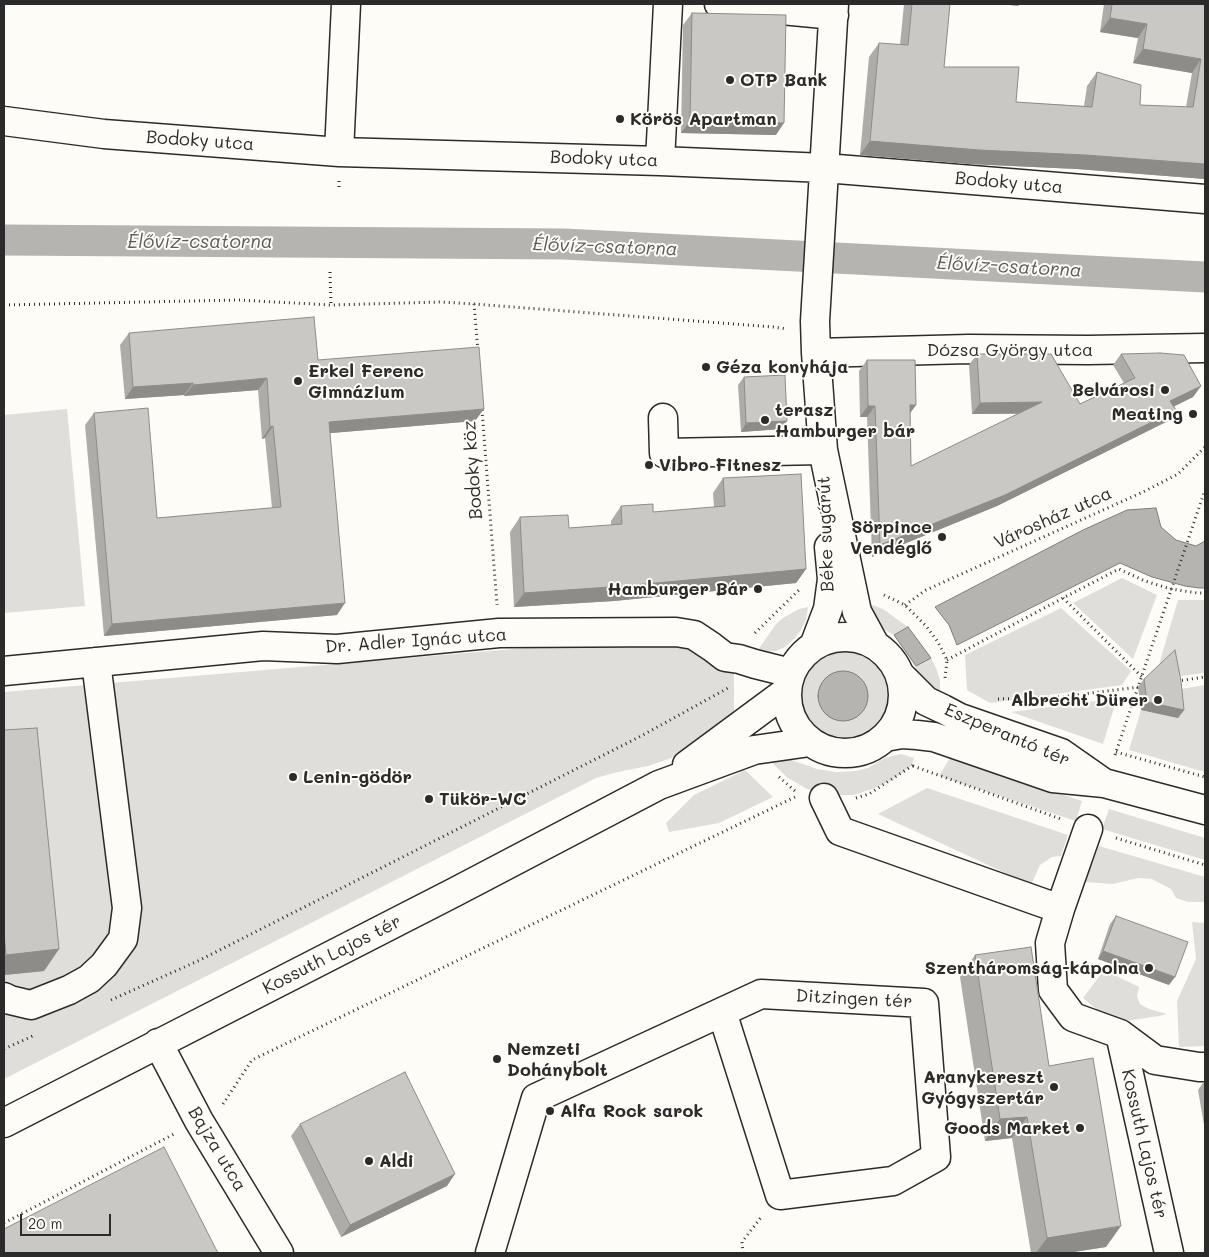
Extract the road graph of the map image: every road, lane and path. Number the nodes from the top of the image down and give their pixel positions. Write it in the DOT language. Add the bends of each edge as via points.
graph roads {
  1 [pos="346,4"];
  2 [pos="668,4"];
  3 [pos="719,4"];
  4 [pos="834,10"];
  5 [pos="4,121"];
  6 [pos="339,152"];
  7 [pos="660,161"];
  8 [pos="825,168"];
  9 [pos="1205,199"];
  10 [pos="330,272"];
  11 [pos="474,304"];
  12 [pos="4,305"];
  13 [pos="331,306"];
  14 [pos="815,336"];
  15 [pos="1205,348"];
  16 [pos="478,352"];
  17 [pos="481,401"];
  18 [pos="663,418"];
  19 [pos="1205,446"];
  20 [pos="823,450"];
  21 [pos="1205,490"];
  22 [pos="832,579"];
  23 [pos="1171,589"];
  24 [pos="1205,593"];
  25 [pos="1063,598"];
  26 [pos="905,605"];
  27 [pos="499,634"];
  28 [pos="875,645"];
  29 [pos="814,646"];
  30 [pos="739,659"];
  31 [pos="947,660"];
  32 [pos="96,662"];
  33 [pos="4,671"];
  34 [pos="900,676"];
  35 [pos="1205,677"];
  36 [pos="1142,678"];
  37 [pos="789,682"];
  38 [pos="1176,682"];
  39 [pos="1148,686"];
  40 [pos="1138,687"];
  41 [pos="990,699"];
  42 [pos="885,737"];
  43 [pos="810,742"];
  44 [pos="1116,752"];
  45 [pos="1104,783"];
  46 [pos="659,785"];
  47 [pos="824,798"];
  48 [pos="1205,810"];
  49 [pos="1088,829"];
  50 [pos="1205,866"];
  51 [pos="1060,909"];
  52 [pos="4,997"];
  53 [pos="111,1000"];
  54 [pos="722,1012"];
  55 [pos="40,1033"];
  56 [pos="1120,1034"];
  57 [pos="158,1043"];
  58 [pos="4,1049"];
  59 [pos="1205,1066"];
  60 [pos="199,1121"];
  61 [pos="4,1123"];
  62 [pos="780,1195"];
  63 [pos="4,1223"];
  64 [pos="279,1253"];
  65 [pos="490,1253"];
  66 [pos="743,1253"];
  67 [pos="1169,1253"];
  1 -- 6 [label="street"];
  2 -- 7 [label="street"];
  3 -- 4 [label="street"];
  4 -- 8 [label="street"];
  5 -- 6 [label="street, Bodoky utca" via="104,134"];
  6 -- 7 [label="street, Bodoky utca"];
  7 -- 8 [label="street, Bodoky utca"];
  8 -- 9 [label="street, Bodoky utca"];
  8 -- 14 [label="street"];
  10 -- 13 [label="path"];
  11 -- 13 [label="path"];
  11 -- 14 [label="path" via="773,327"];
  11 -- 16 [label="path"];
  12 -- 13 [label="path" via="238,300"];
  14 -- 15 [label="street, Dózsa György utca" via="969,348"];
  14 -- 20 [label="street"];
  17 -- 27 [label="path, Bodoky köz"];
  18 -- 20 [label="street" via="664,453"];
  19 -- 26 [label="path, Városház utca" via="1178,474 926,590"];
  20 -- 22 [label="street, Béke sugárút"];
  20 -- 28 [label="street" via="857,612"];
  21 -- 23 [label="path"];
  22 -- 29 [label="street, Béke sugárút" via="828,609"];
  22 -- 30 [label="path" via="803,586 754,634"];
  23 -- 24 [label="path"];
  23 -- 25 [label="path" via="1120,569"];
  23 -- 36 [label="path"];
  25 -- 31 [label="path"];
  25 -- 36 [label="path"];
  27 -- 30 [label="street, Dr. Adler Ignác utca" via="676,632 694,636 725,657"];
  27 -- 32 [label="street, Dr. Adler Ignác utca" via="337,649 263,646"];
  28 -- 29 [label="street" via="852,637 838,637"];
  28 -- 34 [label="street" via="892,660"];
  29 -- 37 [label="street" via="800,658"];
  30 -- 37 [label="street, Dr. Adler Ignác utca"];
  30 -- 53 [label="path" via="737,683 652,730 200,960"];
  32 -- 33 [label="street, Dr. Adler Ignác utca"];
  32 -- 52 [label="street" via="127,908 123,939 89,979 68,990 31,1005"];
  34 -- 42 [label="street" via="902,708 895,725"];
  34 -- 45 [label="street, Eszperantó tér" via="926,701 960,718 1061,753"];
  35 -- 38 [label="path"];
  36 -- 40 [label="path"];
  37 -- 43 [label="street" via="788,709 795,725"];
  37 -- 46 [label="street, Kossuth Lajos tér"];
  39 -- 40 [label="path, Eszperantó tér"];
  40 -- 41 [label="path, Eszperantó tér" via="1060,697"];
  40 -- 44 [label="path"];
  42 -- 43 [label="street" via="871,747 853,753 836,753"];
  42 -- 45 [label="street, Eszperantó tér" via="902,734 934,737 1053,778"];
  43 -- 46 [label="street, Kossuth Lajos tér" via="754,750"];
  45 -- 48 [label="street"];
  46 -- 57 [label="street, Kossuth Lajos tér"];
  47 -- 49 [label="path" via="854,799 869,794 913,766"];
  47 -- 51 [label="street" via="840,831"];
  47 -- 60 [label="path" via="800,795 252,1060 220,1109"];
  49 -- 50 [label="path"];
  49 -- 51 [label="street, Kossuth Lajos tér"];
  51 -- 56 [label="street, Kossuth Lajos tér" via="1050,943 1052,990 1073,1017"];
  54 -- 62 [label="street"];
  54 -- 62 [label="street, Ditzingen tér" via="762,994 924,1003 936,1157 893,1181"];
  54 -- 65 [label="street" via="536,1098"];
  55 -- 58 [label="path"];
  56 -- 59 [label="street, Kossuth Lajos tér" via="1155,1060"];
  56 -- 67 [label="street, Kossuth Lajos tér"];
  57 -- 60 [label="street, Bajza utca"];
  57 -- 61 [label="street, Kossuth Lajos tér"];
  60 -- 63 [label="path"];
  60 -- 64 [label="street, Bajza utca"];
  62 -- 66 [label="path" via="742,1242"];
}
